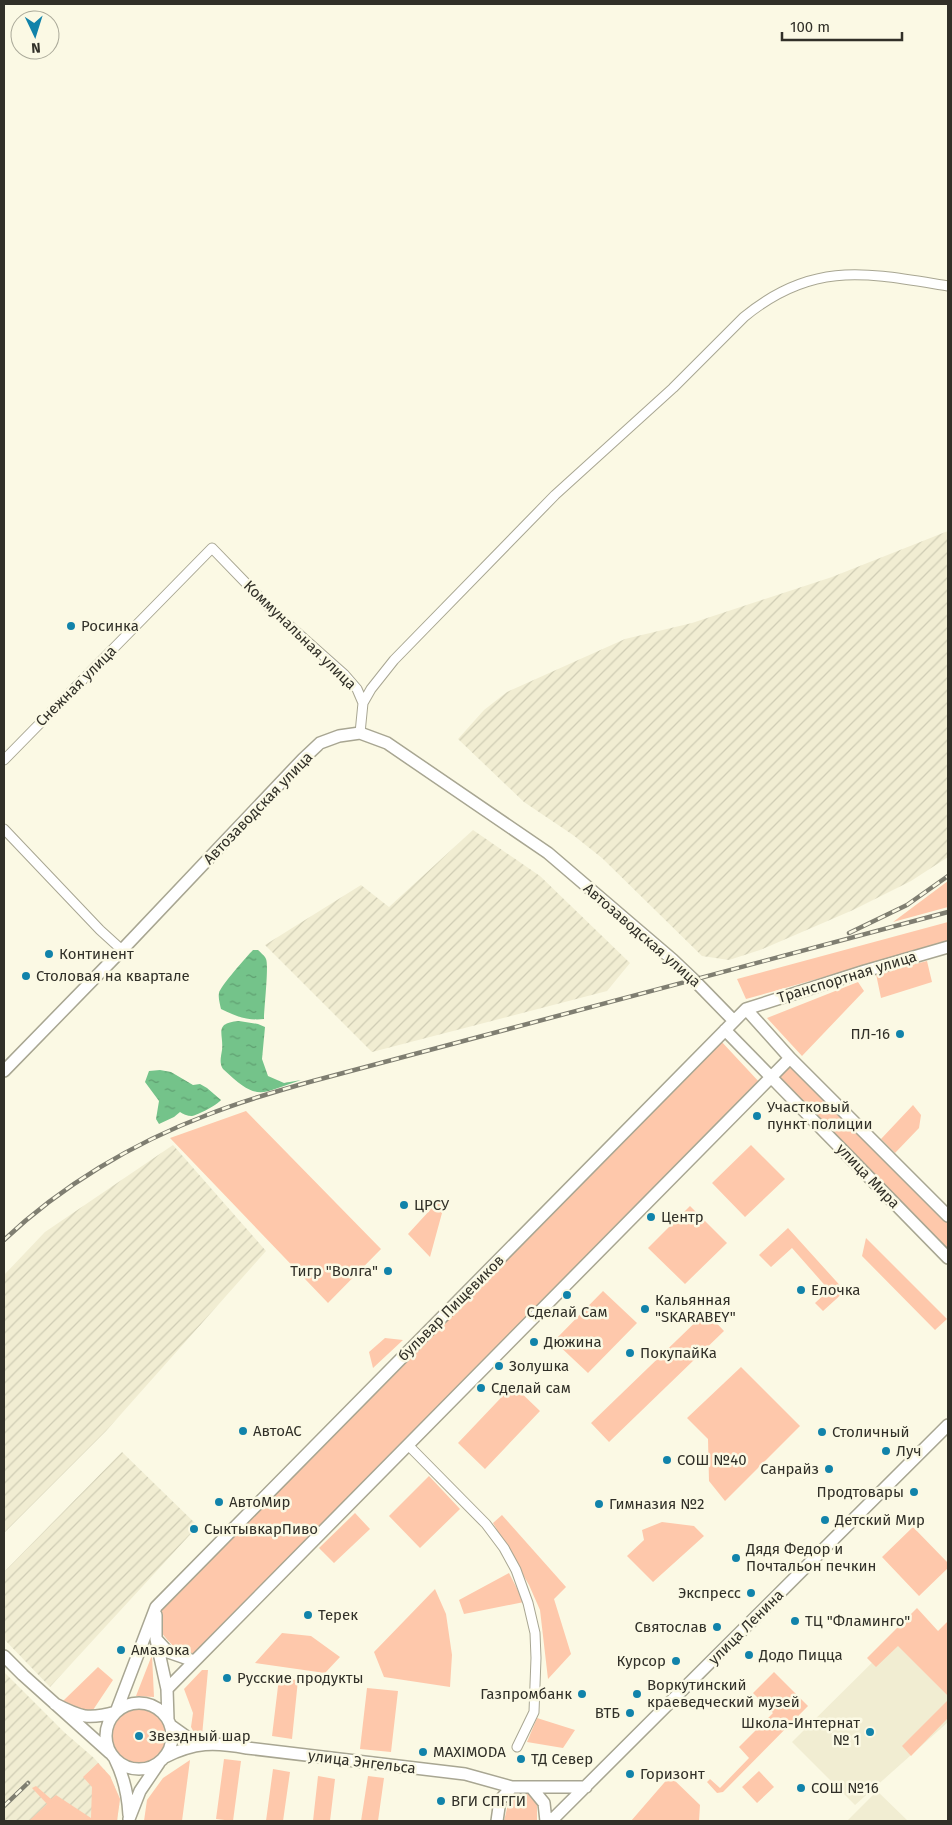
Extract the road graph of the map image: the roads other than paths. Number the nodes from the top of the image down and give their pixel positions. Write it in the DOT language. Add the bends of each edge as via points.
graph roads {
  1 [pos="948,286"];
  2 [pos="212,548"];
  3 [pos="363,703"];
  4 [pos="360,732"];
  5 [pos="4,760"];
  6 [pos="4,830"];
  7 [pos="948,947"];
  8 [pos="122,950"];
  9 [pos="746,1009"];
  10 [pos="734,1021"];
  11 [pos="725,1030"];
  12 [pos="790,1058"];
  13 [pos="4,1071"];
  14 [pos="771,1078"];
  15 [pos="948,1216"];
  16 [pos="948,1258"];
  17 [pos="948,1425"];
  18 [pos="408,1445"];
  19 [pos="156,1608"];
  20 [pos="156,1639"];
  21 [pos="4,1656"];
  22 [pos="194,1661"];
  23 [pos="167,1689"];
  24 [pos="55,1704"];
  25 [pos="116,1712"];
  26 [pos="169,1723"];
  27 [pos="210,1744"];
  28 [pos="517,1747"];
  29 [pos="113,1757"];
  30 [pos="162,1759"];
  31 [pos="491,1780"];
  32 [pos="512,1787"];
  33 [pos="531,1787"];
  34 [pos="586,1787"];
  35 [pos="500,1800"];
  36 [pos="129,1820"];
  37 [pos="498,1821"];
  38 [pos="546,1821"];
  39 [pos="551,1821"];
  1 -- 3 [label="street" via="878,275 834,275 802,283 757,307 674,388 555,495 394,660 370,689"];
  2 -- 3 [label="street, Коммунальная улица" via="272,610 344,674 357,689"];
  2 -- 5 [label="street, Снежная улица"];
  3 -- 4 [label="street, Коммунальная улица"];
  4 -- 8 [label="main road, Автозаводская улица" via="320,743"];
  4 -- 10 [label="main road, Автозаводская улица" via="387,743 548,853 673,960"];
  6 -- 8 [label="street"];
  7 -- 9 [label="main road, Транспортная улица"];
  8 -- 13 [label="main road, Автозаводская улица"];
  9 -- 10 [label="main road, бульвар Пищевиков"];
  9 -- 12 [label="main road, улица Мира"];
  10 -- 11 [label="main road, бульвар Пищевиков"];
  11 -- 14 [label="main road, улица Мира"];
  11 -- 19 [label="main road, бульвар Пищевиков"];
  12 -- 14 [label="main road"];
  12 -- 15 [label="main road, улица Мира"];
  14 -- 16 [label="main road, улица Мира"];
  14 -- 18 [label="main road"];
  17 -- 34 [label="main road, улица Ленина"];
  18 -- 22 [label="main road"];
  18 -- 28 [label="street" via="486,1524 516,1570 528,1603 535,1633 534,1712"];
  19 -- 20 [label="main road"];
  19 -- 25 [label="main road, бульвар Пищевиков"];
  20 -- 22 [label="main road" via="168,1652"];
  20 -- 23 [label="main road, бульвар Пищевиков"];
  21 -- 24 [label="main road"];
  22 -- 23 [label="main road"];
  23 -- 26 [label="main road, бульвар Пищевиков"];
  24 -- 25 [label="main road" via="85,1717"];
  24 -- 29 [label="main road"];
  25 -- 26 [label="main road" via="124,1706 144,1703 162,1712"];
  25 -- 29 [label="main road, бульвар Пищевиков" via="107,1730 108,1747"];
  26 -- 27 [label="main road, улица Энгельса" via="191,1740"];
  26 -- 30 [label="main road, бульвар Пищевиков" via="172,1742"];
  27 -- 30 [label="main road, улица Энгельса" via="187,1748"];
  27 -- 31 [label="main road, улица Энгельса" via="465,1774"];
  29 -- 30 [label="main road" via="123,1765 142,1769 152,1767"];
  29 -- 36 [label="main road, бульвар Пищевиков" via="123,1776"];
  30 -- 36 [label="main road, бульвар Пищевиков" via="140,1791"];
  31 -- 32 [label="main road, улица Энгельса"];
  31 -- 35 [label="main road"];
  32 -- 33 [label="main road, улица Энгельса"];
  32 -- 35 [label="main road"];
  33 -- 34 [label="main road"];
  33 -- 38 [label="main road" via="544,1803"];
  34 -- 39 [label="main road, улица Ленина"];
  35 -- 37 [label="main road"];
}
